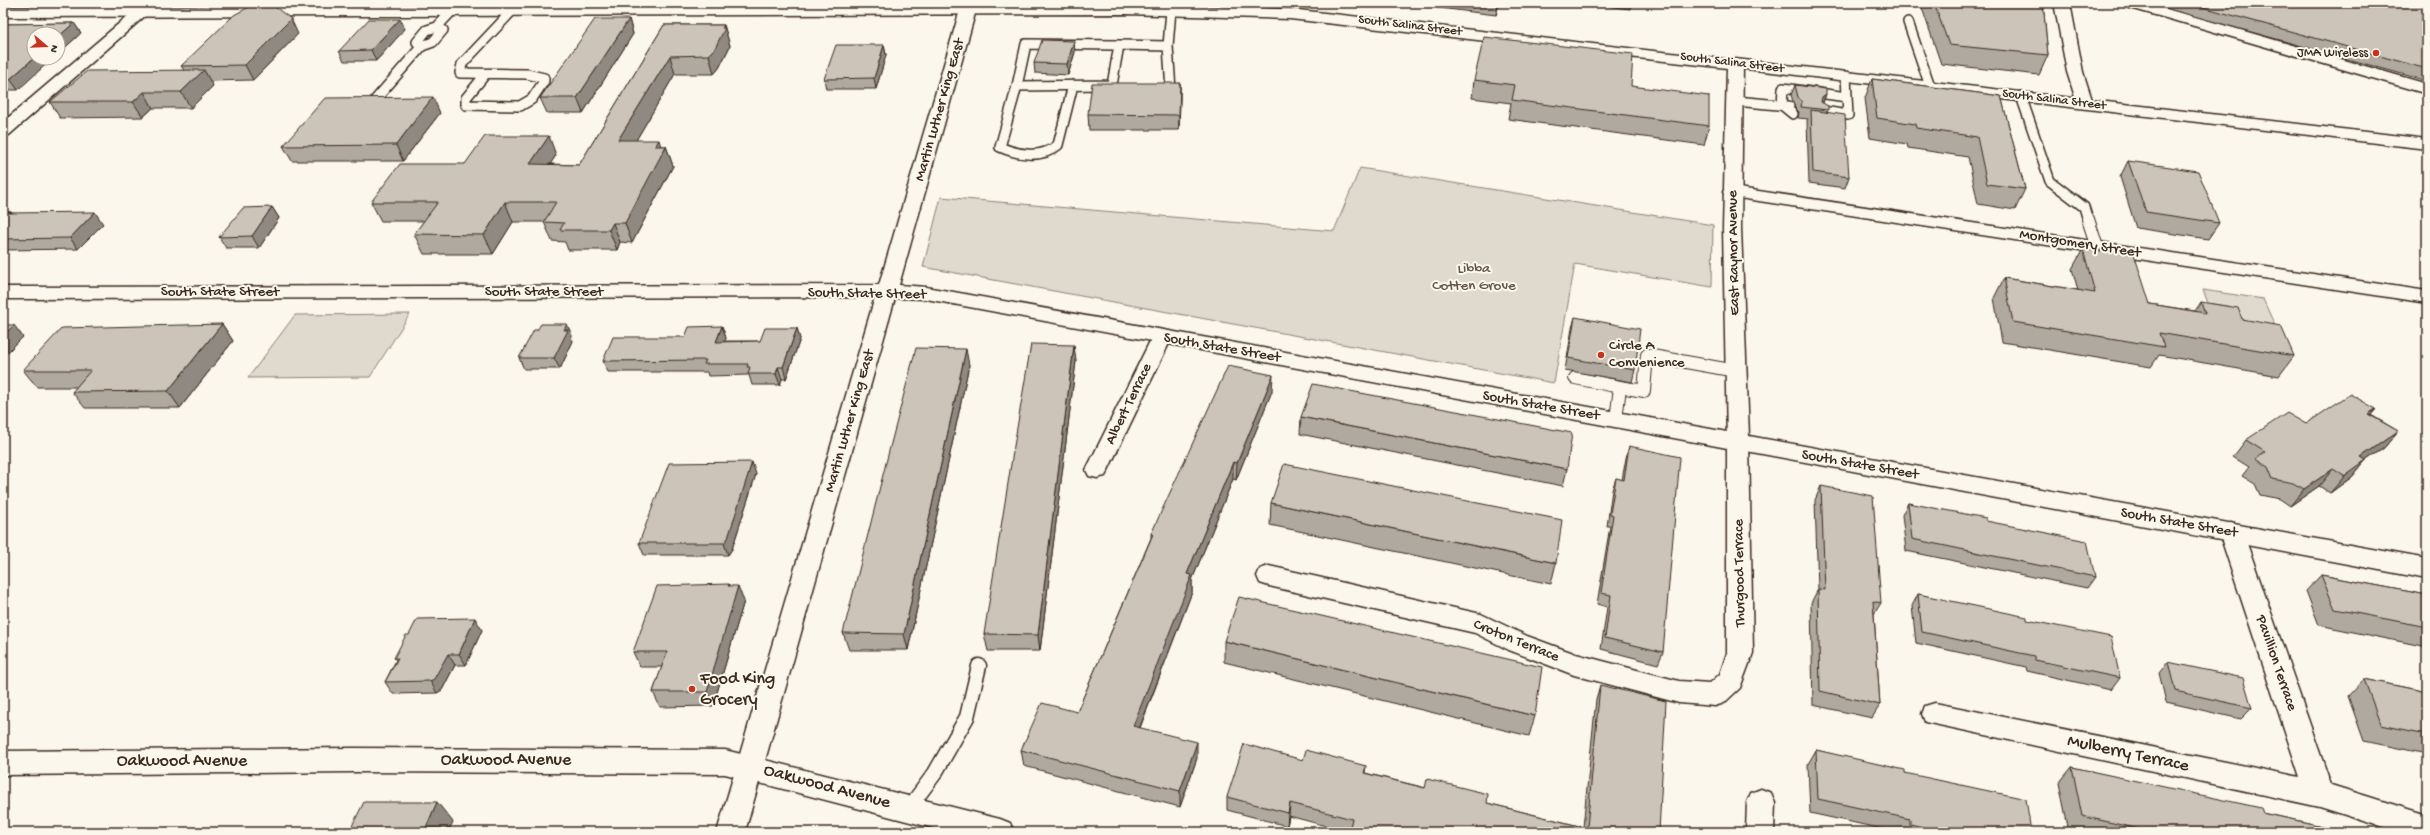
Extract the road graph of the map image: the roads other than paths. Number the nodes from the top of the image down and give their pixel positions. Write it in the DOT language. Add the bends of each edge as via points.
graph roads {
  1 [pos="2062,3"];
  2 [pos="2129,3"];
  3 [pos="190,7"];
  4 [pos="347,7"];
  5 [pos="423,7"];
  6 [pos="570,7"];
  7 [pos="796,7"];
  8 [pos="913,7"];
  9 [pos="969,7"];
  10 [pos="1177,8"];
  11 [pos="452,11"];
  12 [pos="512,11"];
  13 [pos="3,12"];
  14 [pos="140,12"];
  15 [pos="2182,18"];
  16 [pos="1908,22"];
  17 [pos="438,27"];
  18 [pos="1119,45"];
  19 [pos="422,46"];
  20 [pos="1168,46"];
  21 [pos="1735,64"];
  22 [pos="484,76"];
  23 [pos="1846,76"];
  24 [pos="1074,85"];
  25 [pos="1017,86"];
  26 [pos="1930,86"];
  27 [pos="2427,89"];
  28 [pos="1171,90"];
  29 [pos="2021,96"];
  30 [pos="1847,97"];
  31 [pos="1736,101"];
  32 [pos="2085,103"];
  33 [pos="385,107"];
  34 [pos="1824,115"];
  35 [pos="3,132"];
  36 [pos="2427,144"];
  37 [pos="1732,192"];
  38 [pos="2098,247"];
  39 [pos="887,291"];
  40 [pos="3,293"];
  41 [pos="2427,297"];
  42 [pos="1162,337"];
  43 [pos="1736,371"];
  44 [pos="1575,378"];
  45 [pos="1620,387"];
  46 [pos="1616,420"];
  47 [pos="1738,442"];
  48 [pos="1096,470"];
  49 [pos="2231,532"];
  50 [pos="2427,569"];
  51 [pos="1269,576"];
  52 [pos="979,666"];
  53 [pos="1715,695"];
  54 [pos="1935,714"];
  55 [pos="3,763"];
  56 [pos="749,767"];
  57 [pos="2320,794"];
  58 [pos="1761,802"];
  59 [pos="909,808"];
  60 [pos="2427,828"];
  61 [pos="730,832"];
  62 [pos="1000,832"];
  63 [pos="1760,832"];
  1 -- 32 [label="street"];
  2 -- 15 [label="lane"];
  3 -- 4 [label="street, South Salina Street"];
  3 -- 14 [label="street, South Salina Street"];
  4 -- 5 [label="street, South Salina Street"];
  5 -- 11 [label="street, South Salina Street"];
  6 -- 7 [label="street, South Salina Street"];
  6 -- 12 [label="street, South Salina Street"];
  7 -- 8 [label="street, South Salina Street"];
  8 -- 9 [label="street, South Salina Street"];
  9 -- 10 [label="street, South Salina Street"];
  9 -- 39 [label="street, Martin Luther King East"];
  10 -- 20 [label="lane"];
  10 -- 21 [label="street, South Salina Street" via="1355,20"];
  11 -- 12 [label="street, South Salina Street"];
  11 -- 17 [label="lane"];
  12 -- 22 [label="lane" via="459,70 465,74"];
  13 -- 14 [label="street, South Salina Street"];
  14 -- 35 [label="street"];
  15 -- 27 [label="street"];
  16 -- 26 [label="lane"];
  17 -- 19 [label="lane" via="443,30 433,42"];
  17 -- 19 [label="lane" via="427,30 417,42"];
  18 -- 20 [label="lane"];
  18 -- 24 [label="lane" via="1112,85"];
  18 -- 25 [label="lane" via="1026,44"];
  19 -- 33 [label="lane" via="369,107"];
  20 -- 28 [label="lane"];
  21 -- 23 [label="street, South Salina Street"];
  21 -- 31 [label="street, East Raynor Avenue"];
  22 -- 22 [label="lane" via="534,75 544,78 532,99 520,106 466,105 466,98"];
  23 -- 26 [label="street, South Salina Street"];
  23 -- 30 [label="lane"];
  24 -- 25 [label="lane"];
  24 -- 25 [label="lane" via="1058,144 1053,150 1045,153 1018,153 1000,147"];
  26 -- 29 [label="street, South Salina Street"];
  29 -- 32 [label="street, South Salina Street"];
  29 -- 38 [label="lane" via="2050,181 2084,207"];
  30 -- 31 [label="lane" via="1783,88 1789,108"];
  30 -- 34 [label="lane" via="1848,115 1837,120"];
  31 -- 37 [label="street, East Raynor Avenue"];
  32 -- 36 [label="street, South Salina Street"];
  37 -- 38 [label="street, Montgomery Street"];
  37 -- 43 [label="street, East Raynor Avenue"];
  38 -- 41 [label="street, Montgomery Street"];
  39 -- 40 [label="street, South State Street"];
  39 -- 42 [label="street, South State Street" via="926,293"];
  39 -- 56 [label="street, Martin Luther King East"];
  42 -- 46 [label="street, South State Street"];
  42 -- 48 [label="street, Albert Terrace"];
  43 -- 45 [label="lane" via="1648,355 1644,391"];
  43 -- 47 [label="street, East Raynor Avenue"];
  44 -- 45 [label="lane"];
  45 -- 46 [label="lane"];
  46 -- 47 [label="street, South State Street"];
  47 -- 49 [label="street, South State Street"];
  47 -- 53 [label="street, Thurgood Terrace" via="1740,653 1731,680"];
  49 -- 50 [label="street, South State Street"];
  49 -- 57 [label="street, Pavillion Terrace"];
  51 -- 53 [label="street, Croton Terrace" via="1481,624 1518,643 1574,664 1679,692"];
  52 -- 59 [label="lane" via="967,717 935,773"];
  54 -- 57 [label="street, Mulberry Terrace"];
  55 -- 56 [label="street, Oakwood Avenue" via="682,761 725,762"];
  56 -- 59 [label="street, Oakwood Avenue"];
  56 -- 61 [label="street, Martin Luther King East"];
  57 -- 60 [label="street, Mulberry Terrace"];
  58 -- 63 [label="street"];
  59 -- 62 [label="street, Oakwood Avenue"];
}
